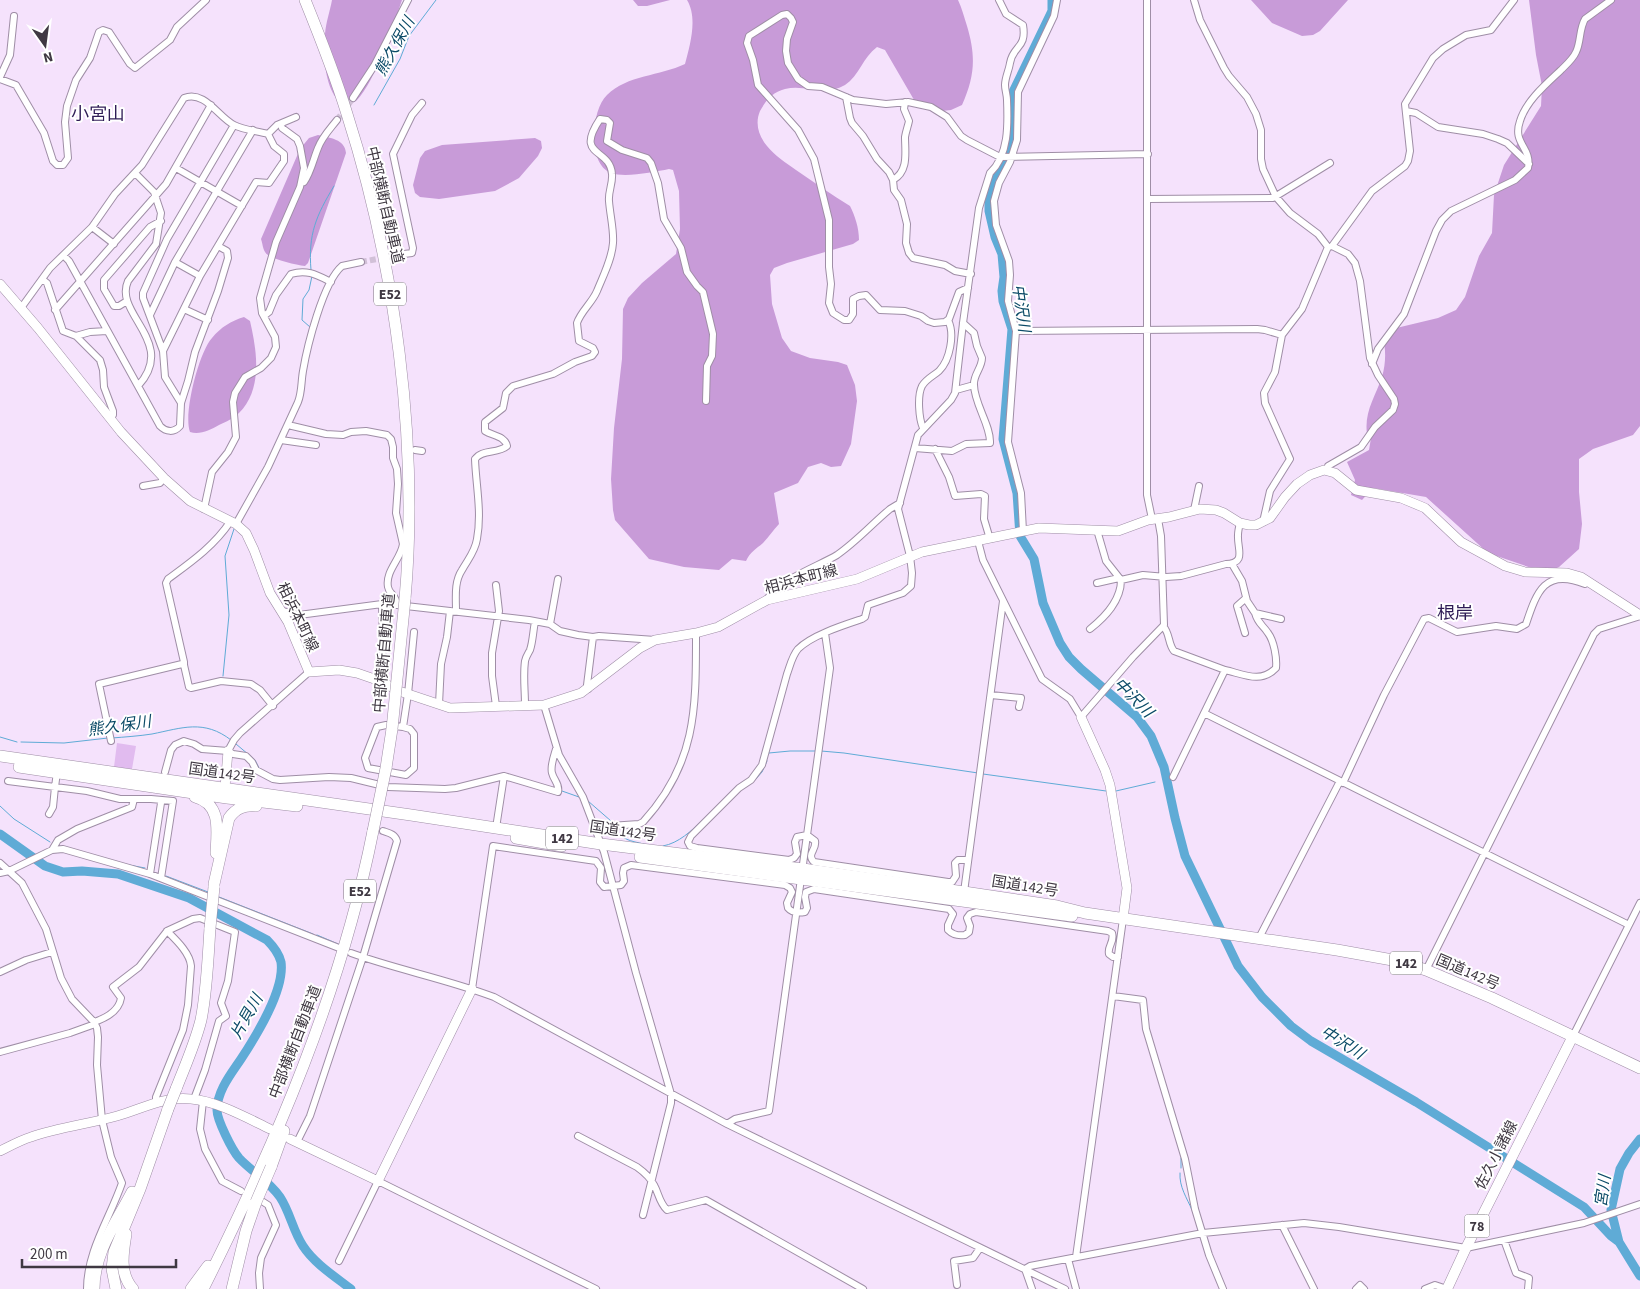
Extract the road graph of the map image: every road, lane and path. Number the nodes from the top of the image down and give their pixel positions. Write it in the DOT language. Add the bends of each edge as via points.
graph roads {
  1 [pos="206,0"];
  2 [pos="305,0"];
  3 [pos="408,0"];
  4 [pos="999,0"];
  5 [pos="1057,0"];
  6 [pos="1147,0"];
  7 [pos="1194,0"];
  8 [pos="1514,0"];
  9 [pos="1612,0"];
  10 [pos="14,16"];
  11 [pos="0,78"];
  12 [pos="846,97"];
  13 [pos="353,98"];
  14 [pos="905,102"];
  15 [pos="422,103"];
  16 [pos="211,105"];
  17 [pos="1406,111"];
  18 [pos="296,117"];
  19 [pos="336,120"];
  20 [pos="281,124"];
  21 [pos="234,125"];
  22 [pos="253,130"];
  23 [pos="268,134"];
  24 [pos="1148,154"];
  25 [pos="1006,157"];
  26 [pos="1330,163"];
  27 [pos="1529,164"];
  28 [pos="176,168"];
  29 [pos="135,173"];
  30 [pos="893,180"];
  31 [pos="201,182"];
  32 [pos="300,187"];
  33 [pos="216,192"];
  34 [pos="156,196"];
  35 [pos="1276,197"];
  36 [pos="1148,198"];
  37 [pos="242,206"];
  38 [pos="161,221"];
  39 [pos="92,226"];
  40 [pos="114,244"];
  41 [pos="218,246"];
  42 [pos="1330,247"];
  43 [pos="404,254"];
  44 [pos="64,256"];
  45 [pos="175,262"];
  46 [pos="360,262"];
  47 [pos="970,274"];
  48 [pos="200,276"];
  49 [pos="42,279"];
  50 [pos="81,282"];
  51 [pos="331,282"];
  52 [pos="0,284"];
  53 [pos="968,288"];
  54 [pos="126,301"];
  55 [pos="21,308"];
  56 [pos="184,309"];
  57 [pos="55,310"];
  58 [pos="150,315"];
  59 [pos="264,316"];
  60 [pos="208,320"];
  61 [pos="948,320"];
  62 [pos="963,322"];
  63 [pos="107,331"];
  64 [pos="1016,331"];
  65 [pos="1148,331"];
  66 [pos="1282,335"];
  67 [pos="76,336"];
  68 [pos="163,350"];
  69 [pos="1372,364"];
  70 [pos="974,385"];
  71 [pos="138,386"];
  72 [pos="956,390"];
  73 [pos="706,401"];
  74 [pos="180,403"];
  75 [pos="110,418"];
  76 [pos="288,425"];
  77 [pos="923,428"];
  78 [pos="281,440"];
  79 [pos="316,445"];
  80 [pos="915,448"];
  81 [pos="935,449"];
  82 [pos="1327,470"];
  83 [pos="164,478"];
  84 [pos="143,486"];
  85 [pos="1199,486"];
  86 [pos="900,503"];
  87 [pos="204,509"];
  88 [pos="1194,510"];
  89 [pos="1155,519"];
  90 [pos="1240,522"];
  91 [pos="1263,522"];
  92 [pos="233,523"];
  93 [pos="1097,530"];
  94 [pos="1020,532"];
  95 [pos="990,539"];
  96 [pos="978,541"];
  97 [pos="910,556"];
  98 [pos="1232,564"];
  99 [pos="1162,577"];
  100 [pos="1120,579"];
  101 [pos="558,580"];
  102 [pos="1588,581"];
  103 [pos="1097,583"];
  104 [pos="496,585"];
  105 [pos="1246,598"];
  106 [pos="767,600"];
  107 [pos="1003,600"];
  108 [pos="401,602"];
  109 [pos="382,604"];
  110 [pos="282,611"];
  111 [pos="453,611"];
  112 [pos="1255,613"];
  113 [pos="1640,616"];
  114 [pos="498,617"];
  115 [pos="1281,619"];
  116 [pos="535,622"];
  117 [pos="550,624"];
  118 [pos="1163,626"];
  119 [pos="1090,628"];
  120 [pos="414,632"];
  121 [pos="696,633"];
  122 [pos="825,633"];
  123 [pos="1244,633"];
  124 [pos="593,637"];
  125 [pos="655,640"];
  126 [pos="184,666"];
  127 [pos="1225,670"];
  128 [pos="309,672"];
  129 [pos="380,681"];
  130 [pos="588,689"];
  131 [pos="408,694"];
  132 [pos="991,695"];
  133 [pos="439,704"];
  134 [pos="525,705"];
  135 [pos="544,705"];
  136 [pos="273,706"];
  137 [pos="496,706"];
  138 [pos="1019,707"];
  139 [pos="1204,713"];
  140 [pos="1081,717"];
  141 [pos="397,728"];
  142 [pos="111,739"];
  143 [pos="231,745"];
  144 [pos="556,749"];
  145 [pos="0,756"];
  146 [pos="0,764"];
  147 [pos="57,772"];
  148 [pos="166,772"];
  149 [pos="504,776"];
  150 [pos="1173,776"];
  151 [pos="8,781"];
  152 [pos="1341,782"];
  153 [pos="55,786"];
  154 [pos="152,787"];
  155 [pos="224,792"];
  156 [pos="134,799"];
  157 [pos="161,803"];
  158 [pos="305,807"];
  159 [pos="49,814"];
  160 [pos="595,827"];
  161 [pos="496,828"];
  162 [pos="378,831"];
  163 [pos="807,835"];
  164 [pos="219,845"];
  165 [pos="602,848"];
  166 [pos="52,850"];
  167 [pos="696,852"];
  168 [pos="1484,853"];
  169 [pos="968,860"];
  170 [pos="0,863"];
  171 [pos="9,871"];
  172 [pos="0,873"];
  173 [pos="150,874"];
  174 [pos="802,874"];
  175 [pos="161,878"];
  176 [pos="614,887"];
  177 [pos="964,892"];
  178 [pos="1640,903"];
  179 [pos="797,912"];
  180 [pos="1123,919"];
  181 [pos="1629,925"];
  182 [pos="167,931"];
  183 [pos="1260,938"];
  184 [pos="339,948"];
  185 [pos="52,952"];
  186 [pos="351,953"];
  187 [pos="363,957"];
  188 [pos="1118,957"];
  189 [pos="1426,970"];
  190 [pos="0,972"];
  191 [pos="472,989"];
  192 [pos="1113,996"];
  193 [pos="95,1023"];
  194 [pos="1573,1036"];
  195 [pos="311,1049"];
  196 [pos="0,1052"];
  197 [pos="1640,1068"];
  198 [pos="671,1094"];
  199 [pos="201,1101"];
  200 [pos="156,1103"];
  201 [pos="102,1120"];
  202 [pos="727,1124"];
  203 [pos="274,1128"];
  204 [pos="578,1136"];
  205 [pos="294,1140"];
  206 [pos="0,1151"];
  207 [pos="265,1161"];
  208 [pos="651,1179"];
  209 [pos="378,1181"];
  210 [pos="249,1194"];
  211 [pos="133,1196"];
  212 [pos="1640,1204"];
  213 [pos="643,1215"];
  214 [pos="1282,1225"];
  215 [pos="1203,1233"];
  216 [pos="1504,1240"];
  217 [pos="980,1248"];
  218 [pos="1466,1248"];
  219 [pos="1076,1257"];
  220 [pos="1068,1259"];
  221 [pos="338,1261"];
  222 [pos="1025,1269"];
  223 [pos="957,1285"];
  224 [pos="87,1289"];
  225 [pos="94,1289"];
  226 [pos="111,1289"];
  227 [pos="116,1289"];
  228 [pos="133,1289"];
  229 [pos="191,1289"];
  230 [pos="203,1289"];
  231 [pos="232,1289"];
  232 [pos="260,1289"];
  233 [pos="596,1289"];
  234 [pos="863,1289"];
  235 [pos="1032,1289"];
  236 [pos="1065,1289"];
  237 [pos="1076,1289"];
  238 [pos="1222,1289"];
  239 [pos="1314,1289"];
  240 [pos="1356,1289"];
  241 [pos="1364,1289"];
  242 [pos="1426,1289"];
  243 [pos="1447,1289"];
  244 [pos="1528,1289"];
  1 -- 11 [label="street" via="177,26 170,40 135,68 109,32 99,32 90,58 70,93 65,122 68,158 63,165 53,161 44,133 16,85"];
  2 -- 108 [label="highway, 中部横断自動車道 / E52" via="350,123 370,197 390,293 405,421 409,534"];
  3 -- 13 [label="street" via="374,66"];
  4 -- 25 [label="street" via="1006,14 1023,25 1024,34 1021,45 1011,58 1005,86 1008,99"];
  5 -- 25 [label="street" via="1054,16 1018,92 1017,140"];
  6 -- 24 [label="street"];
  7 -- 35 [label="street" via="1200,20 1224,68 1256,114 1261,130 1263,169"];
  8 -- 17 [label="street" via="1491,30 1466,35 1437,54 1405,104"];
  9 -- 27 [label="street" via="1585,19 1576,53 1524,112 1518,135"];
  10 -- 11 [label="street" via="10,55"];
  12 -- 14 [label="street" via="886,104"];
  12 -- 30 [label="street" via="852,123"];
  12 -- 61 [label="street" via="822,87 808,86 796,76 786,57 787,39 793,22 789,16 782,15 747,39 758,85 798,130 814,159 830,222 831,311 849,320 853,314 853,299 866,295 880,310 905,311 934,323"];
  14 -- 25 [label="street" via="936,110 950,119 961,136"];
  14 -- 30 [label="street" via="904,109 910,121 905,136 906,157 900,173"];
  15 -- 43 [label="street" via="409,120 394,154 413,248 412,252"];
  16 -- 21 [label="street"];
  16 -- 28 [label="street"];
  16 -- 29 [label="street" via="191,97 182,100"];
  17 -- 27 [label="street" via="1416,113 1435,126 1494,137 1507,143"];
  17 -- 42 [label="street" via="1408,161 1372,191"];
  18 -- 20 [label="street"];
  19 -- 32 [label="street"];
  20 -- 23 [label="street"];
  20 -- 32 [label="street" via="300,146 304,168"];
  21 -- 22 [label="street"];
  21 -- 31 [label="street"];
  22 -- 23 [label="street"];
  22 -- 33 [label="street"];
  23 -- 37 [label="street" via="274,146 284,154 284,161 269,183 256,182"];
  24 -- 25 [label="street"];
  24 -- 36 [label="street"];
  25 -- 47 [label="street" via="990,173 980,203"];
  25 -- 64 [label="street" via="994,208 996,225 1009,261 1008,301"];
  26 -- 35 [label="street"];
  27 -- 69 [label="street" via="1515,180 1451,211 1442,220 1404,314 1378,349"];
  28 -- 31 [label="street"];
  28 -- 34 [label="street"];
  29 -- 34 [label="street"];
  29 -- 39 [label="street"];
  30 -- 47 [label="street" via="894,190 904,206 907,248 913,258 945,264 955,271"];
  31 -- 33 [label="street"];
  31 -- 58 [label="street" via="167,239 143,293"];
  32 -- 59 [label="street" via="276,242 261,291"];
  33 -- 37 [label="street"];
  33 -- 45 [label="street"];
  34 -- 38 [label="street"];
  34 -- 40 [label="street"];
  35 -- 36 [label="street"];
  35 -- 42 [label="street"];
  36 -- 65 [label="street"];
  37 -- 41 [label="street"];
  38 -- 54 [label="street" via="156,244 125,287"];
  38 -- 54 [label="street" via="150,227 104,280 104,289 114,306"];
  39 -- 40 [label="street"];
  39 -- 44 [label="street"];
  40 -- 50 [label="street"];
  41 -- 48 [label="street"];
  41 -- 60 [label="street" via="227,251 228,258"];
  42 -- 66 [label="street" via="1302,309"];
  42 -- 69 [label="street" via="1348,254 1357,269"];
  44 -- 49 [label="street"];
  44 -- 50 [label="street"];
  45 -- 48 [label="street"];
  45 -- 58 [label="street"];
  46 -- 51 [label="street" via="342,266"];
  47 -- 53 [label="street"];
  48 -- 56 [label="street"];
  49 -- 55 [label="street"];
  49 -- 57 [label="street" via="47,283"];
  50 -- 57 [label="street"];
  50 -- 63 [label="street"];
  51 -- 59 [label="street" via="310,272 291,274"];
  51 -- 76 [label="street" via="314,320 301,395"];
  52 -- 55 [label="main road, 相浜本町線"];
  53 -- 61 [label="street" via="959,292"];
  53 -- 62 [label="street"];
  54 -- 71 [label="street" via="150,348 150,367"];
  55 -- 75 [label="main road, 相浜本町線"];
  56 -- 60 [label="street"];
  56 -- 68 [label="street"];
  57 -- 67 [label="street" via="63,331"];
  58 -- 68 [label="street"];
  59 -- 87 [label="street" via="275,337 275,353 261,368 245,377 235,393 236,437 212,472"];
  60 -- 74 [label="street"];
  61 -- 77 [label="street" via="951,341 946,361 920,390"];
  62 -- 70 [label="street" via="974,333 982,358"];
  62 -- 72 [label="street"];
  63 -- 67 [label="street"];
  63 -- 71 [label="street"];
  64 -- 65 [label="street"];
  64 -- 94 [label="street" via="1008,442 1021,493"];
  65 -- 66 [label="street" via="1257,329"];
  65 -- 89 [label="street" via="1147,495"];
  66 -- 91 [label="street" via="1276,367 1264,399 1290,459 1270,491"];
  67 -- 75 [label="street" via="102,364 104,387 113,410"];
  68 -- 74 [label="street" via="165,377"];
  69 -- 82 [label="street" via="1395,406 1374,427 1362,447 1328,466"];
  70 -- 72 [label="street"];
  70 -- 81 [label="street" via="990,443 966,444 952,451"];
  71 -- 74 [label="street" via="160,426 168,431 180,426"];
  72 -- 77 [label="street" via="951,400"];
  73 -- 111 [label="street" via="707,366 712,356 713,334 703,292 687,272 681,248 664,219 651,163 607,141 610,123 600,119 590,141 594,152 606,161 611,170 609,199 613,244 597,290 577,323 579,341 595,352 553,374 513,386 506,393 503,408 485,422 485,431 502,438 506,446 502,450 479,454 475,459 479,527 476,546 456,584"];
  75 -- 83 [label="main road, 相浜本町線"];
  76 -- 78 [label="street"];
  76 -- 108 [label="street" via="326,434 382,433 391,439 396,447 393,458 398,484 396,512 402,549 390,574 388,590"];
  77 -- 80 [label="street"];
  78 -- 79 [label="street"];
  78 -- 92 [label="street" via="246,508"];
  80 -- 81 [label="street"];
  80 -- 86 [label="street"];
  81 -- 95 [label="street" via="955,496 985,496 984,519"];
  82 -- 91 [label="main road" via="1310,474 1297,484 1273,515"];
  82 -- 102 [label="main road" via="1356,490 1401,498 1425,508 1461,542 1505,566 1525,572 1571,574"];
  83 -- 84 [label="street" via="160,483"];
  83 -- 87 [label="main road, 相浜本町線"];
  85 -- 88 [label="street"];
  86 -- 97 [label="street" via="898,509"];
  86 -- 106 [label="street" via="837,555 788,581"];
  87 -- 92 [label="main road, 相浜本町線"];
  88 -- 89 [label="main road, 相浜本町線"];
  88 -- 90 [label="main road, 相浜本町線" via="1216,510"];
  89 -- 93 [label="main road, 相浜本町線" via="1118,531"];
  89 -- 99 [label="street" via="1161,536"];
  90 -- 91 [label="main road, 相浜本町線" via="1253,525"];
  90 -- 98 [label="street" via="1240,556"];
  92 -- 110 [label="main road, 相浜本町線" via="250,540 270,593"];
  92 -- 126 [label="street" via="210,547 166,583"];
  93 -- 94 [label="main road, 相浜本町線" via="1050,528"];
  93 -- 100 [label="street" via="1106,560"];
  94 -- 95 [label="main road, 相浜本町線"];
  95 -- 96 [label="main road, 相浜本町線"];
  96 -- 97 [label="main road, 相浜本町線"];
  96 -- 107 [label="street" via="983,560"];
  97 -- 106 [label="main road, 相浜本町線" via="857,579"];
  97 -- 122 [label="street" via="911,586 903,593 868,605 862,619"];
  98 -- 99 [label="street"];
  98 -- 105 [label="street" via="1242,581"];
  99 -- 100 [label="street" via="1143,574"];
  99 -- 118 [label="street"];
  100 -- 103 [label="street"];
  100 -- 119 [label="street" via="1117,597 1109,612"];
  101 -- 117 [label="street"];
  102 -- 113 [label="main road"];
  102 -- 152 [label="street" via="1585,584 1567,579 1546,583 1531,607 1526,624 1519,629 1496,626 1457,632 1429,618 1424,619"];
  104 -- 114 [label="street"];
  105 -- 112 [label="street"];
  105 -- 123 [label="street" via="1237,606"];
  106 -- 121 [label="main road, 相浜本町線" via="718,627"];
  107 -- 132 [label="street"];
  107 -- 140 [label="street" via="1042,679 1070,699"];
  108 -- 109 [label="street"];
  108 -- 111 [label="street"];
  108 -- 141 [label="highway, 中部横断自動車道 / E52, bridge"];
  109 -- 110 [label="street" via="299,615"];
  109 -- 129 [label="street"];
  110 -- 128 [label="main road, 相浜本町線"];
  111 -- 114 [label="street"];
  111 -- 133 [label="street" via="441,664"];
  112 -- 115 [label="street"];
  112 -- 127 [label="street" via="1259,624 1268,633 1276,668 1257,678"];
  113 -- 168 [label="street" via="1594,634"];
  114 -- 116 [label="street"];
  114 -- 137 [label="street" via="492,659"];
  116 -- 117 [label="street"];
  116 -- 134 [label="street" via="530,650 525,658"];
  117 -- 124 [label="street" via="560,631"];
  118 -- 127 [label="street" via="1174,651"];
  118 -- 140 [label="street"];
  120 -- 131 [label="street"];
  121 -- 125 [label="main road, 相浜本町線"];
  121 -- 160 [label="street" via="694,704 688,744 677,774 643,822"];
  122 -- 163 [label="street" via="830,668"];
  122 -- 167 [label="street" via="804,645 790,663 762,765 751,780 689,838 690,846"];
  124 -- 125 [label="street"];
  124 -- 130 [label="street"];
  125 -- 130 [label="main road, 相浜本町線"];
  126 -- 136 [label="street" via="189,688 221,681 251,684"];
  126 -- 142 [label="street" via="99,684"];
  127 -- 139 [label="street"];
  128 -- 129 [label="main road, 相浜本町線" via="348,671"];
  128 -- 136 [label="street"];
  129 -- 131 [label="main road, 相浜本町線"];
  130 -- 135 [label="main road, 相浜本町線"];
  131 -- 133 [label="main road, 相浜本町線"];
  131 -- 141 [label="street"];
  132 -- 138 [label="street" via="1021,698"];
  132 -- 169 [label="street"];
  133 -- 137 [label="main road, 相浜本町線" via="458,708"];
  134 -- 135 [label="main road, 相浜本町線"];
  134 -- 137 [label="main road, 相浜本町線"];
  135 -- 144 [label="street"];
  136 -- 143 [label="street"];
  139 -- 150 [label="street"];
  139 -- 152 [label="street"];
  140 -- 180 [label="main road" via="1110,785 1126,885"];
  141 -- 141 [label="street" via="377,727 364,758 368,768 406,775 412,771 415,765 414,734"];
  141 -- 162 [label="highway, 中部横断自動車道 / E52, bridge" via="386,768"];
  143 -- 148 [label="street" via="205,750 181,742 171,750"];
  143 -- 149 [label="street" via="233,754 246,756 256,770 280,780 351,778 388,787 445,789"];
  143 -- 155 [label="main road"];
  144 -- 149 [label="street" via="551,773 559,791"];
  144 -- 160 [label="street" via="583,797"];
  145 -- 155 [label="highway, 国道142号 / 142"];
  146 -- 147 [label="highway, 国道142号 / 142"];
  147 -- 153 [label="street"];
  147 -- 154 [label="highway, 国道142号 / 142"];
  149 -- 161 [label="street"];
  151 -- 153 [label="street"];
  152 -- 168 [label="street"];
  152 -- 183 [label="street"];
  153 -- 156 [label="street" via="87,790 111,798"];
  153 -- 159 [label="street"];
  154 -- 155 [label="highway, 国道142号 / 142"];
  154 -- 164 [label="highway" via="199,798 210,804 215,811"];
  155 -- 158 [label="highway, 国道142号 / 142"];
  155 -- 161 [label="highway, 国道142号 / 142"];
  155 -- 164 [label="highway"];
  156 -- 166 [label="street" via="132,806 67,834"];
  156 -- 175 [label="street" via="173,801"];
  157 -- 173 [label="street"];
  158 -- 164 [label="highway" via="250,805 236,809"];
  158 -- 165 [label="highway, 国道142号 / 142"];
  160 -- 165 [label="street"];
  161 -- 165 [label="highway, 国道142号 / 142"];
  162 -- 187 [label="street" via="393,835 397,841"];
  162 -- 195 [label="highway, 中部横断自動車道 / E52"];
  163 -- 167 [label="street" via="797,838 797,854 789,860"];
  163 -- 169 [label="street" via="816,841 810,857 817,863 952,882 956,876 955,863"];
  163 -- 174 [label="street"];
  164 -- 211 [label="highway, bridge" via="205,993 194,1045"];
  165 -- 167 [label="highway, 国道142号 / 142"];
  165 -- 174 [label="highway, 国道142号 / 142"];
  165 -- 176 [label="street"];
  166 -- 171 [label="street"];
  166 -- 173 [label="street" via="63,850"];
  167 -- 174 [label="highway, 国道142号 / 142"];
  168 -- 181 [label="street"];
  168 -- 189 [label="street"];
  169 -- 177 [label="street"];
  170 -- 171 [label="street"];
  171 -- 172 [label="street"];
  171 -- 185 [label="street" via="22,883 46,929"];
  173 -- 175 [label="street"];
  174 -- 177 [label="highway, 国道142号 / 142"];
  174 -- 179 [label="street"];
  174 -- 180 [label="highway, 国道142号 / 142" via="1058,915 1111,921"];
  175 -- 184 [label="street"];
  176 -- 179 [label="street" via="623,882 624,870 631,865 785,885 792,890 788,908"];
  176 -- 191 [label="street" via="602,885 601,868 596,861 494,846"];
  176 -- 198 [label="street"];
  177 -- 180 [label="highway, 国道142号 / 142"];
  178 -- 181 [label="street"];
  179 -- 188 [label="street" via="805,912 808,908 805,895 808,890 823,890 949,909 953,917 948,930 958,935 969,932 967,918 976,912 1108,931 1113,938 1109,954"];
  179 -- 202 [label="street" via="769,1111"];
  180 -- 183 [label="highway, 国道142号 / 142"];
  180 -- 188 [label="street"];
  181 -- 194 [label="street"];
  182 -- 193 [label="street" via="139,967 113,988 121,998 120,1003 107,1017"];
  182 -- 199 [label="street" via="200,918 235,932 228,981 221,1003 226,1016 219,1021 205,1070"];
  182 -- 200 [label="street" via="184,950 191,966 183,1030"];
  183 -- 189 [label="highway, 国道142号 / 142" via="1398,961"];
  185 -- 190 [label="street"];
  185 -- 193 [label="street" via="72,999"];
  186 -- 187 [label="street"];
  187 -- 191 [label="street"];
  187 -- 205 [label="street" via="310,1116"];
  188 -- 192 [label="street"];
  189 -- 194 [label="highway, 国道142号 / 142"];
  191 -- 198 [label="street" via="508,1005"];
  191 -- 209 [label="main road"];
  192 -- 215 [label="street" via="1143,1000 1146,1029 1185,1159"];
  192 -- 219 [label="street"];
  193 -- 196 [label="street"];
  193 -- 201 [label="street"];
  194 -- 197 [label="highway, 国道142号 / 142"];
  194 -- 218 [label="main road, 佐久小諸線 / 78"];
  195 -- 203 [label="highway, 中部横断自動車道 / E52"];
  195 -- 207 [label="highway" via="298,1089"];
  198 -- 202 [label="street"];
  198 -- 208 [label="street"];
  199 -- 200 [label="main road" via="178,1099"];
  199 -- 203 [label="main road"];
  199 -- 210 [label="street" via="200,1129 205,1149 222,1181"];
  200 -- 201 [label="main road"];
  201 -- 206 [label="main road" via="32,1136"];
  201 -- 224 [label="street" via="111,1157 122,1183 93,1252"];
  202 -- 217 [label="street"];
  203 -- 207 [label="highway, 中部横断自動車道 / E52"];
  204 -- 208 [label="street" via="637,1167"];
  205 -- 209 [label="main road"];
  207 -- 210 [label="highway, bridge"];
  207 -- 210 [label="highway"];
  208 -- 213 [label="street"];
  208 -- 234 [label="street" via="666,1210 706,1200"];
  209 -- 221 [label="street"];
  209 -- 233 [label="street"];
  210 -- 229 [label="highway"];
  210 -- 230 [label="highway"];
  210 -- 231 [label="highway" via="244,1239"];
  210 -- 232 [label="street" via="268,1205 276,1225 261,1258"];
  211 -- 225 [label="highway" via="103,1247 96,1265"];
  211 -- 226 [label="highway" via="109,1255 107,1269"];
  211 -- 227 [label="highway" via="114,1252 112,1269"];
  211 -- 228 [label="highway" via="123,1260 125,1276"];
  212 -- 216 [label="street" via="1596,1219"];
  214 -- 215 [label="street"];
  214 -- 218 [label="street" via="1311,1223"];
  214 -- 239 [label="street"];
  215 -- 219 [label="street"];
  215 -- 238 [label="street"];
  216 -- 218 [label="street"];
  216 -- 244 [label="street" via="1516,1273 1529,1278"];
  217 -- 222 [label="street"];
  217 -- 223 [label="street" via="973,1258 954,1261"];
  218 -- 243 [label="main road, 佐久小諸線 / 78"];
  219 -- 220 [label="street"];
  220 -- 222 [label="street"];
  220 -- 237 [label="street"];
  222 -- 235 [label="street"];
  222 -- 236 [label="street"];
  240 -- 241 [label="street" via="1360,1285"];
  242 -- 243 [label="street" via="1435,1285"];
}
